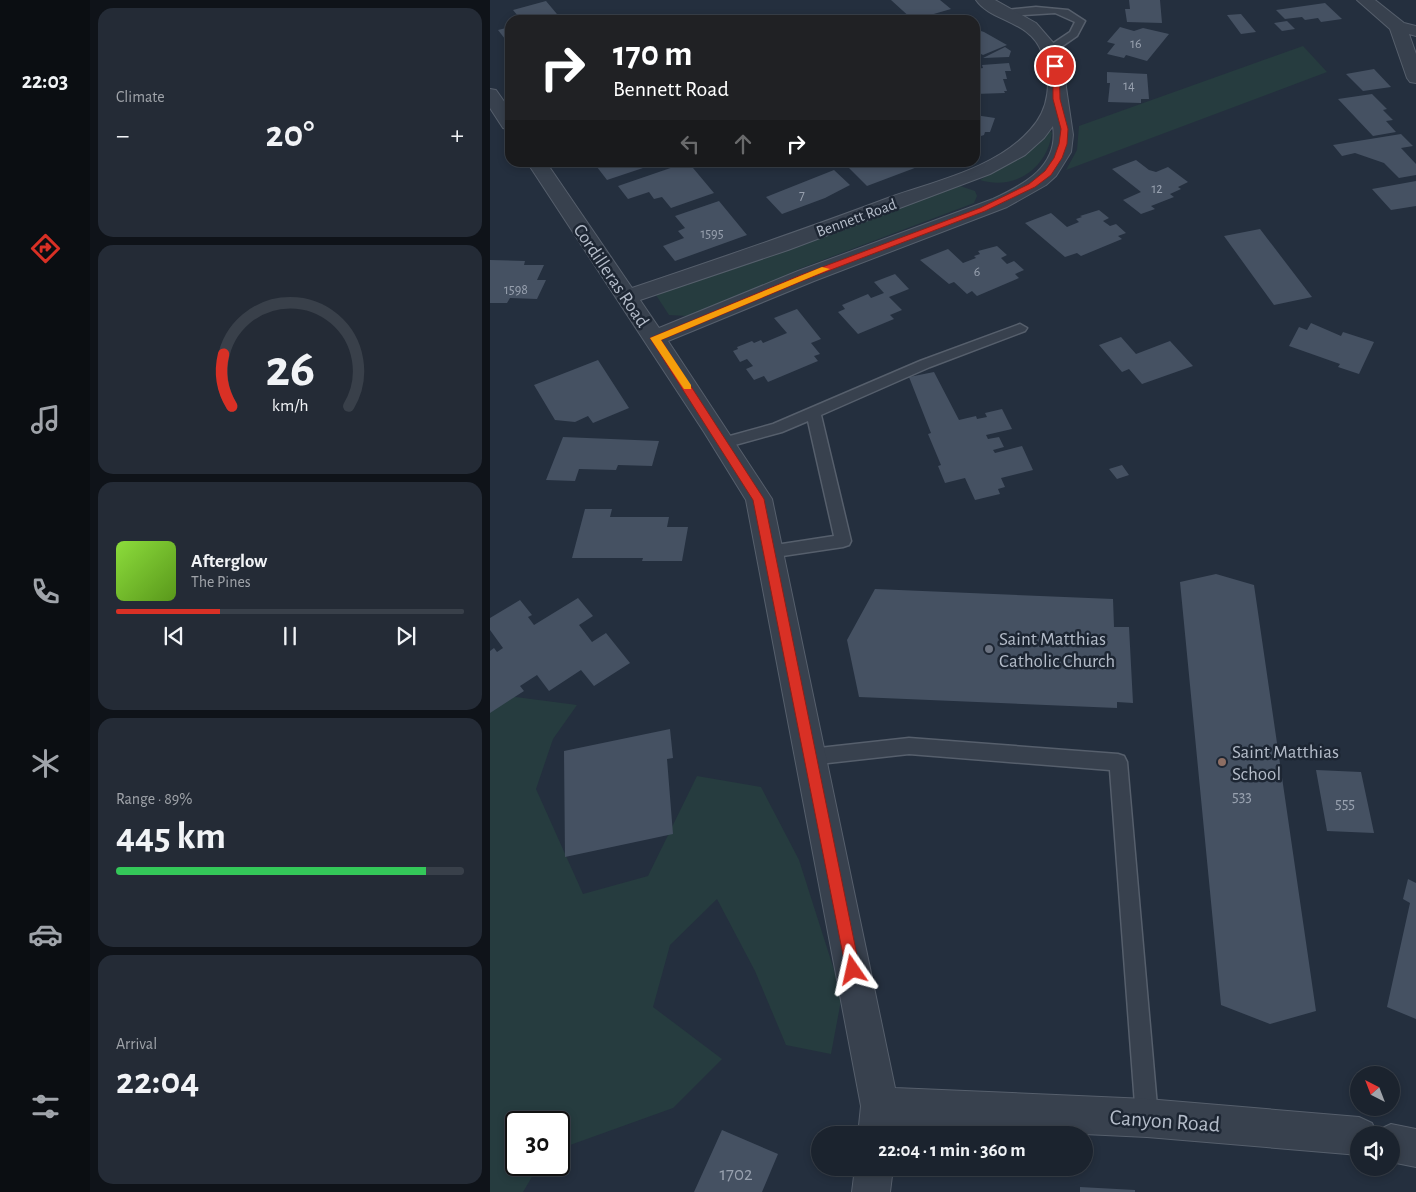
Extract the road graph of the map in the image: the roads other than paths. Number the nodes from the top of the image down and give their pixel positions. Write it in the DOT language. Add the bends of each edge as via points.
graph roads {
  1 [pos="984,0"];
  2 [pos="1365,0"];
  3 [pos="1008,13"];
  4 [pos="1398,27"];
  5 [pos="1416,31"];
  6 [pos="1050,50"];
  7 [pos="1416,78"];
  8 [pos="490,94"];
  9 [pos="1057,99"];
  10 [pos="505,116"];
  11 [pos="539,167"];
  12 [pos="960,179"];
  13 [pos="1009,198"];
  14 [pos="627,296"];
  15 [pos="1020,328"];
  16 [pos="655,338"];
  17 [pos="813,412"];
  18 [pos="724,443"];
  19 [pos="769,552"];
  20 [pos="810,757"];
  21 [pos="1147,1118"];
  22 [pos="879,1121"];
  23 [pos="1350,1135"];
  24 [pos="1400,1145"];
  25 [pos="1416,1148"];
  26 [pos="873,1176"];
  27 [pos="871,1192"];
  1 -- 3 [label="street, Bennett Road"];
  2 -- 4 [label="street"];
  3 -- 6 [label="street, Bennett Road" via="1031,27"];
  3 -- 6 [label="lane" via="1054,10 1073,13 1080,21 1074,34"];
  4 -- 5 [label="street"];
  4 -- 7 [label="street"];
  6 -- 9 [label="street, Bennett Road" via="1055,66"];
  8 -- 10 [label="street"];
  9 -- 12 [label="street, Bennett Road" via="1043,130 1030,143 1010,158"];
  9 -- 13 [label="street, Bennett Road" via="1064,129 1058,158 1048,173"];
  11 -- 14 [label="street, Cordilleras Road"];
  12 -- 13 [label="street"];
  12 -- 14 [label="street, Bennett Road" via="780,245"];
  13 -- 16 [label="street, Bennett Road"];
  14 -- 16 [label="street, Cordilleras Road"];
  15 -- 17 [label="lane"];
  16 -- 18 [label="street, Cordilleras Road"];
  17 -- 18 [label="lane" via="777,428"];
  17 -- 19 [label="lane" via="842,541"];
  18 -- 19 [label="street, Cordilleras Road" via="759,499"];
  19 -- 20 [label="street, Cordilleras Road"];
  20 -- 21 [label="lane" via="909,746 1118,762"];
  20 -- 22 [label="street, Cordilleras Road"];
  21 -- 22 [label="street, Canyon Road"];
  21 -- 23 [label="street, Canyon Road"];
  24 -- 25 [label="street"];
  26 -- 27 [label="street"];
}
